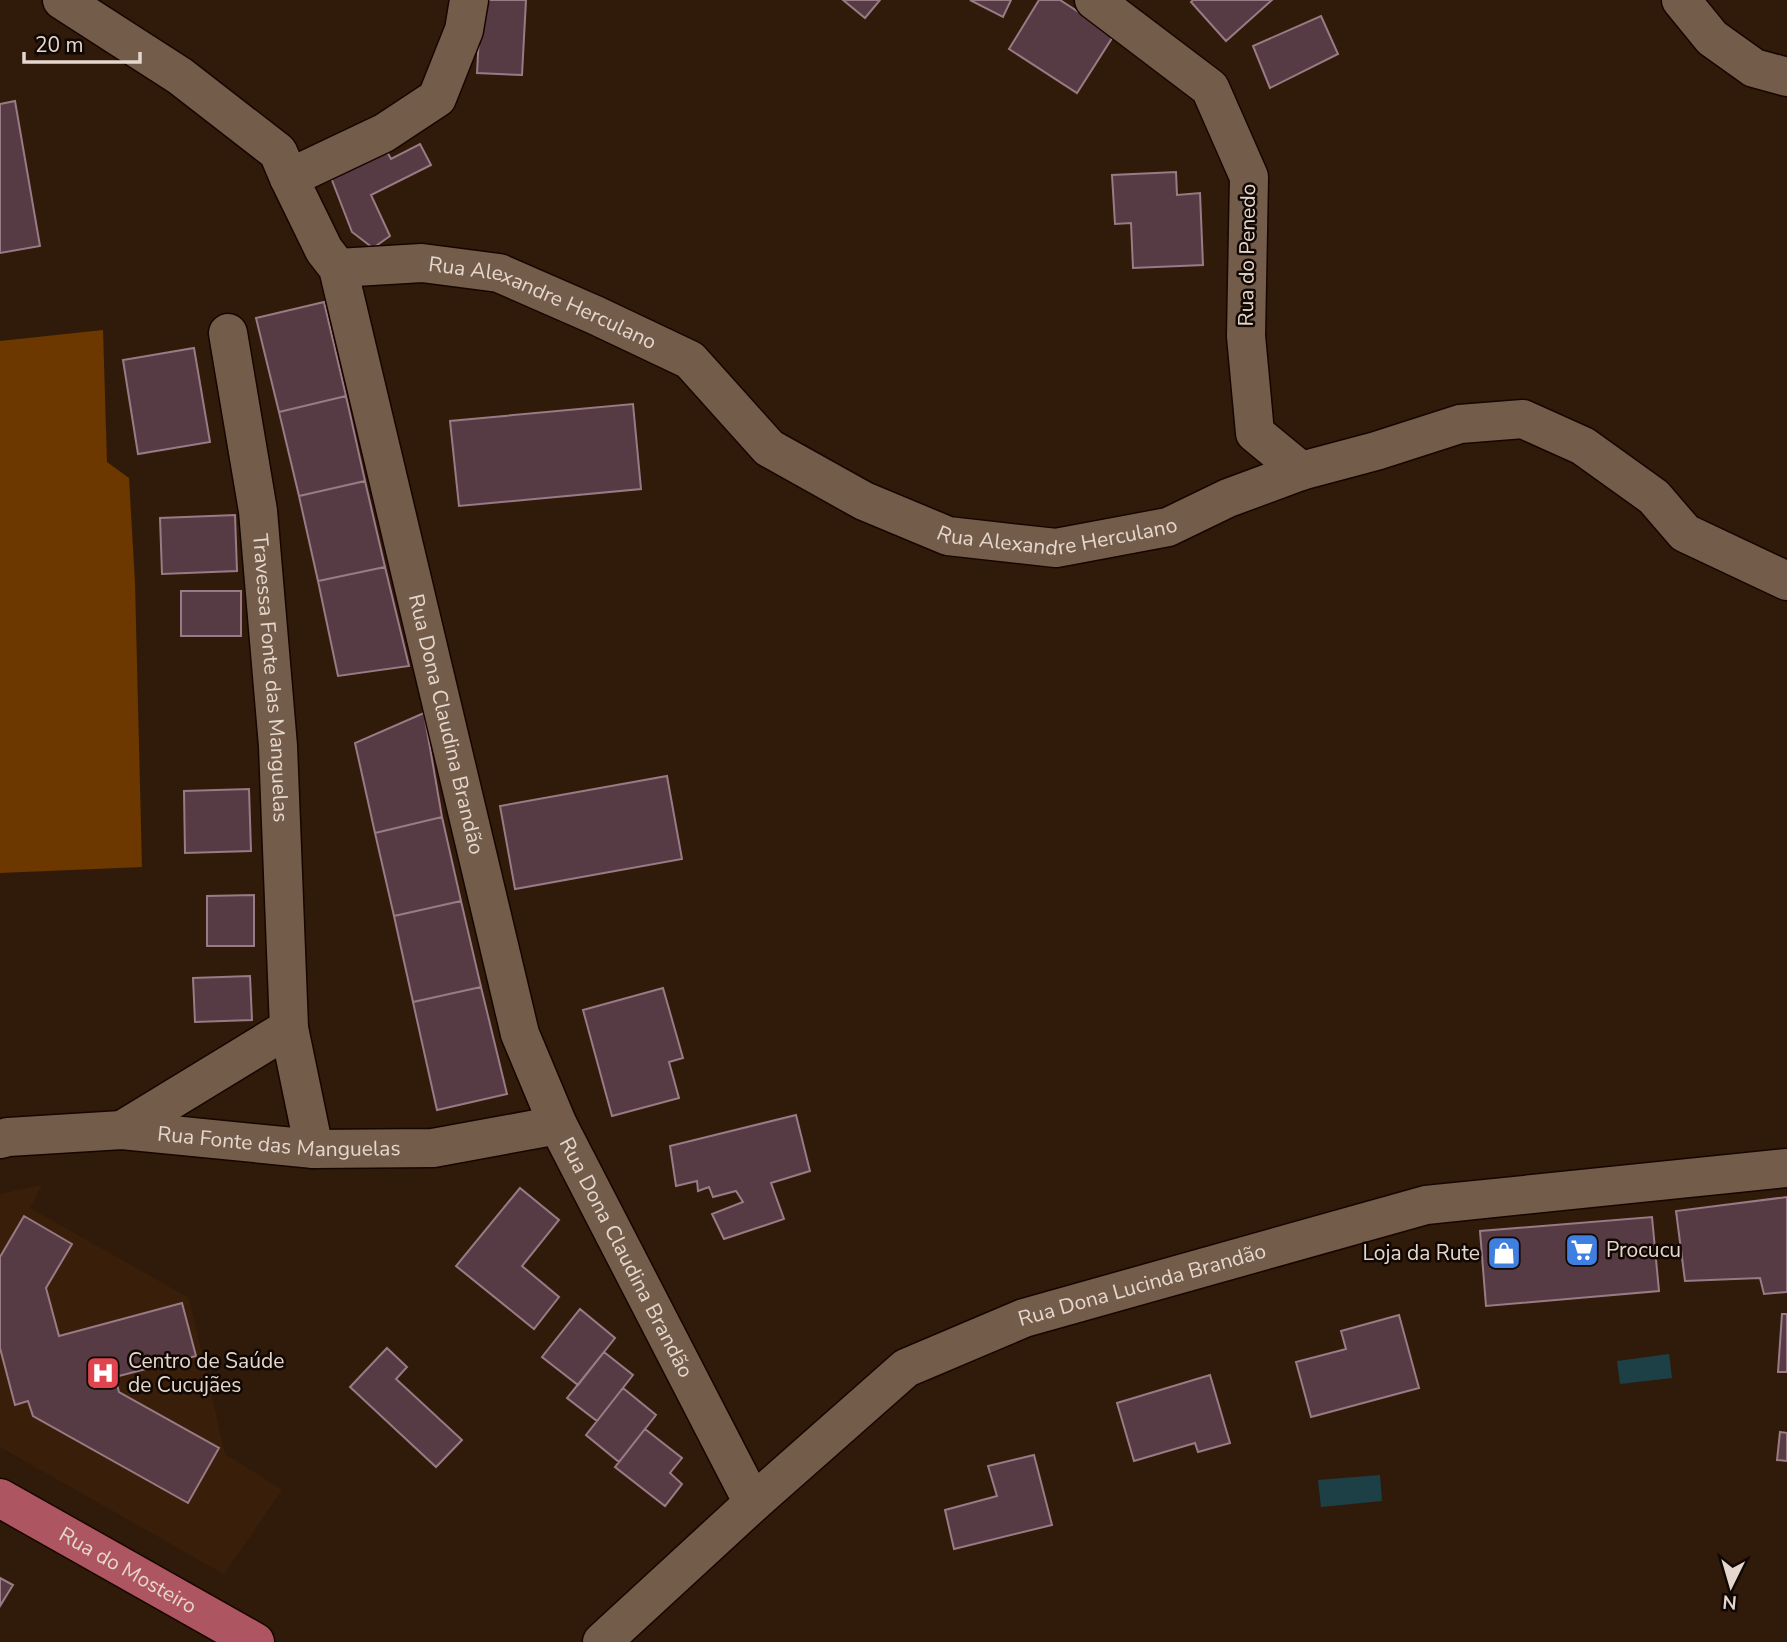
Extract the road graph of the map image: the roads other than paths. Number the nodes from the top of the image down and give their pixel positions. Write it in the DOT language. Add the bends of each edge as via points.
graph roads {
  1 [pos="62,0"];
  2 [pos="469,0"];
  3 [pos="1094,0"];
  4 [pos="1681,0"];
  5 [pos="1787,77"];
  6 [pos="289,178"];
  7 [pos="338,268"];
  8 [pos="228,332"];
  9 [pos="1301,471"];
  10 [pos="1787,581"];
  11 [pos="289,1028"];
  12 [pos="558,1125"];
  13 [pos="122,1130"];
  14 [pos="0,1139"];
  15 [pos="314,1149"];
  16 [pos="1787,1168"];
  17 [pos="0,1498"];
  18 [pos="754,1503"];
  19 [pos="255,1642"];
  20 [pos="602,1642"];
  1 -- 6 [label="street, Rua Dona Claudina Brandão" via="180,76 267,143 278,152"];
  2 -- 6 [label="street" via="464,30 437,98 384,133"];
  3 -- 9 [label="street, Rua do Penedo" via="1210,88 1249,177 1246,336 1255,433"];
  4 -- 5 [label="street" via="1712,37 1754,68"];
  6 -- 7 [label="street, Rua Dona Claudina Brandão" via="324,250"];
  7 -- 9 [label="street, Rua Alexandre Herculano" via="422,263 499,273 595,315 690,360 769,448 864,501 948,536 1056,548 1168,527"];
  7 -- 12 [label="street, Rua Dona Claudina Brandão" via="520,1034"];
  8 -- 11 [label="street, Travessa Fonte das Manguelas" via="260,524 278,746"];
  9 -- 10 [label="street, Rua Alexandre Herculano" via="1460,424 1523,419 1593,453 1654,496 1685,533"];
  11 -- 13 [label="street"];
  11 -- 15 [label="street, Travessa Fonte das Manguelas"];
  12 -- 15 [label="street, Rua Fonte das Manguelas" via="433,1148"];
  12 -- 18 [label="street, Rua Dona Claudina Brandão"];
  13 -- 14 [label="street, Rua Fonte das Manguelas"];
  13 -- 15 [label="street, Rua Fonte das Manguelas"];
  16 -- 18 [label="street, Rua Dona Lucinda Brandão" via="1426,1205 1024,1318 906,1367"];
  17 -- 19 [label="main road, Rua do Mosteiro"];
  18 -- 20 [label="street, Rua Dona Lucinda Brandão"];
}
